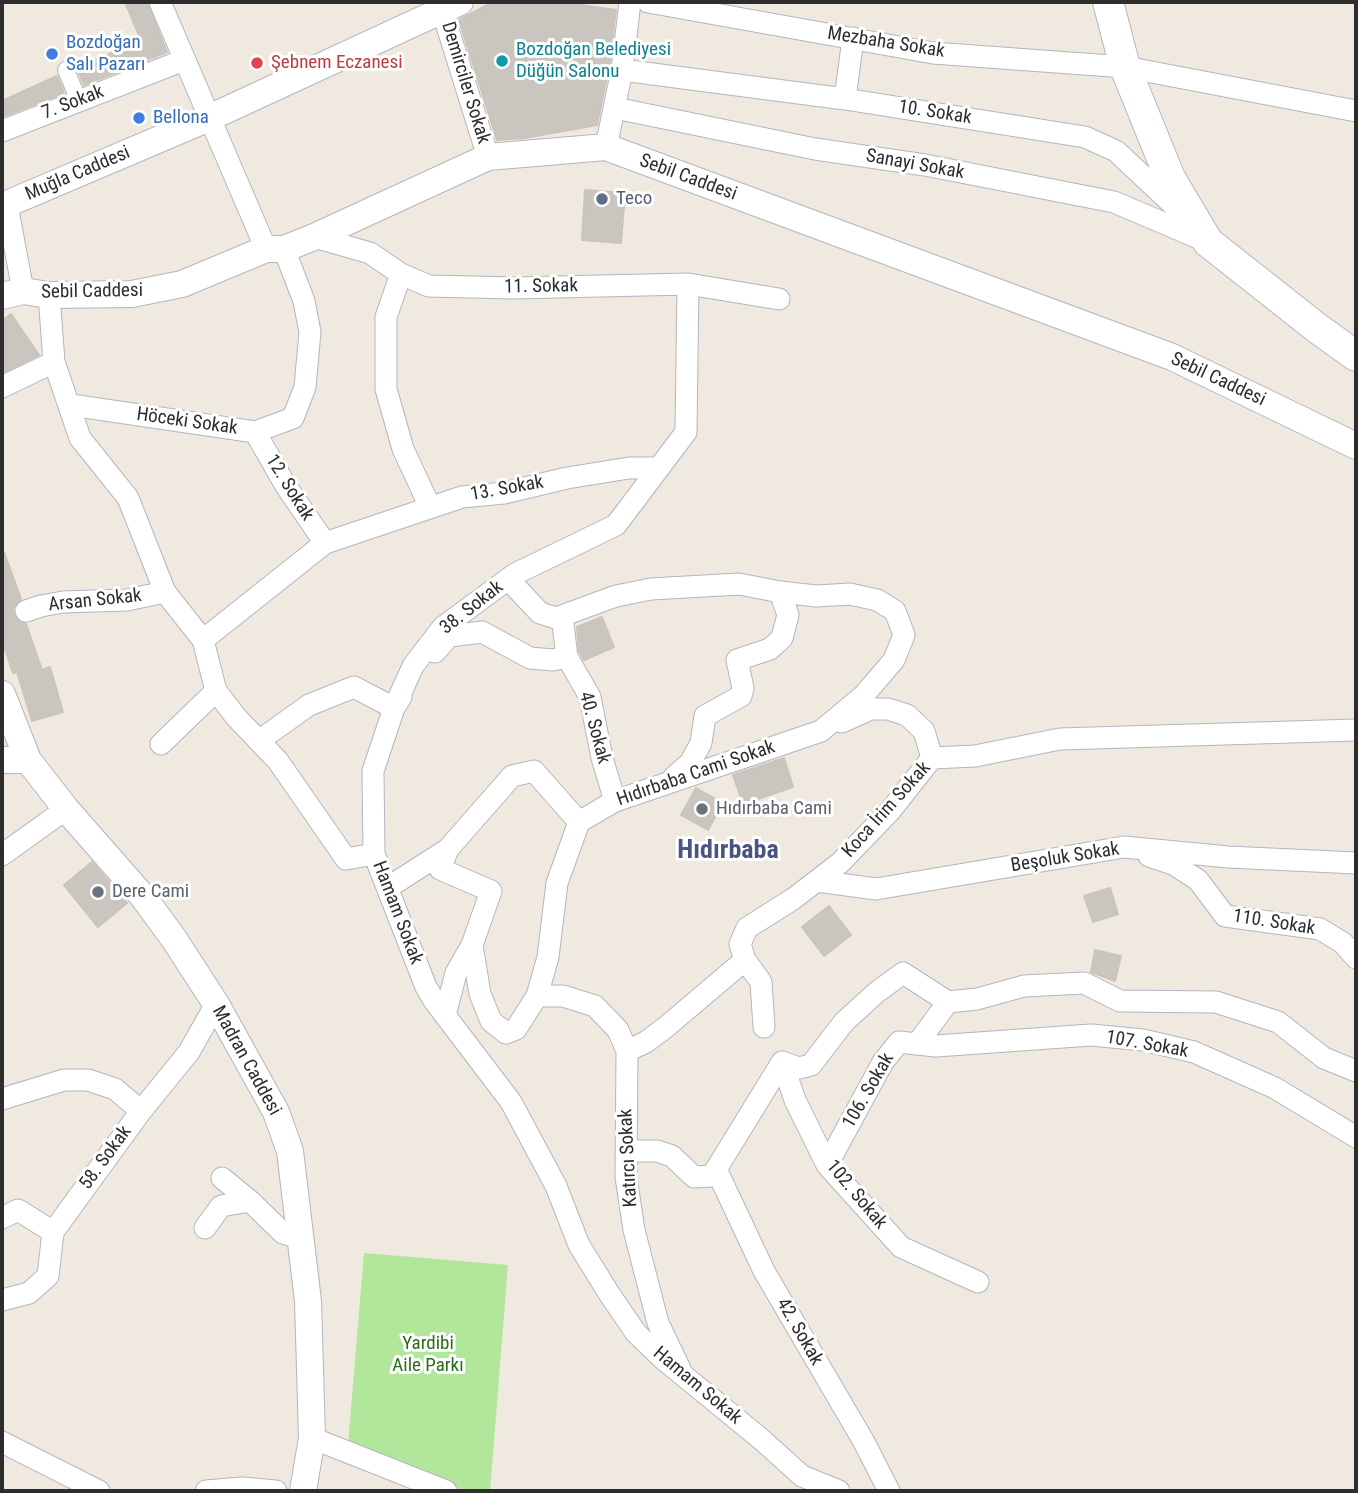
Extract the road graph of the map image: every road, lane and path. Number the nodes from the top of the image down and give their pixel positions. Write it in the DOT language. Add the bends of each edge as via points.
graph roads {
  1 [pos="160,2"];
  2 [pos="630,2"];
  3 [pos="648,2"];
  4 [pos="1108,2"];
  5 [pos="451,5"];
  6 [pos="853,38"];
  7 [pos="184,60"];
  8 [pos="1125,67"];
  9 [pos="66,70"];
  10 [pos="622,70"];
  11 [pos="845,99"];
  12 [pos="79,101"];
  13 [pos="615,108"];
  14 [pos="1356,111"];
  15 [pos="209,118"];
  16 [pos="2,131"];
  17 [pos="607,147"];
  18 [pos="488,157"];
  19 [pos="4,206"];
  20 [pos="314,237"];
  21 [pos="1208,242"];
  22 [pos="275,249"];
  23 [pos="401,274"];
  24 [pos="688,284"];
  25 [pos="25,294"];
  26 [pos="779,299"];
  27 [pos="1356,356"];
  28 [pos="54,362"];
  29 [pos="2,387"];
  30 [pos="71,405"];
  31 [pos="255,432"];
  32 [pos="1356,446"];
  33 [pos="656,468"];
  34 [pos="430,508"];
  35 [pos="325,543"];
  36 [pos="508,579"];
  37 [pos="165,592"];
  38 [pos="780,592"];
  39 [pos="26,611"];
  40 [pos="562,616"];
  41 [pos="203,640"];
  42 [pos="567,657"];
  43 [pos="216,691"];
  44 [pos="2,694"];
  45 [pos="394,708"];
  46 [pos="1356,730"];
  47 [pos="821,731"];
  48 [pos="260,740"];
  49 [pos="161,744"];
  50 [pos="932,758"];
  51 [pos="2,760"];
  52 [pos="28,760"];
  53 [pos="670,781"];
  54 [pos="615,801"];
  55 [pos="66,809"];
  56 [pos="579,822"];
  57 [pos="1124,847"];
  58 [pos="448,849"];
  59 [pos="374,854"];
  60 [pos="2,855"];
  61 [pos="1356,863"];
  62 [pos="817,881"];
  63 [pos="389,887"];
  64 [pos="472,945"];
  65 [pos="1356,958"];
  66 [pos="744,960"];
  67 [pos="537,996"];
  68 [pos="948,1002"];
  69 [pos="216,1004"];
  70 [pos="444,1014"];
  71 [pos="764,1027"];
  72 [pos="917,1044"];
  73 [pos="627,1051"];
  74 [pos="782,1062"];
  75 [pos="1356,1071"];
  76 [pos="2,1099"];
  77 [pos="141,1111"];
  78 [pos="1356,1137"];
  79 [pos="627,1151"];
  80 [pos="828,1165"];
  81 [pos="716,1169"];
  82 [pos="222,1178"];
  83 [pos="250,1201"];
  84 [pos="2,1218"];
  85 [pos="205,1228"];
  86 [pos="53,1232"];
  87 [pos="302,1239"];
  88 [pos="978,1282"];
  89 [pos="2,1300"];
  90 [pos="681,1373"];
  91 [pos="313,1438"];
  92 [pos="2,1442"];
  93 [pos="99,1491"];
  94 [pos="206,1491"];
  95 [pos="276,1491"];
  96 [pos="303,1491"];
  97 [pos="446,1491"];
  98 [pos="839,1491"];
  99 [pos="889,1491"];
  1 -- 7 [label="street, Höceki Sokak"];
  2 -- 10 [label="street"];
  3 -- 6 [label="street, Mezbaha Sokak"];
  4 -- 8 [label="main road"];
  5 -- 15 [label="street, Muğla Caddesi"];
  5 -- 18 [label="street, Demirciler Sokak"];
  6 -- 8 [label="street, Mezbaha Sokak" via="933,53"];
  6 -- 11 [label="street"];
  7 -- 12 [label="street, 7. Sokak"];
  7 -- 15 [label="street, Höceki Sokak"];
  8 -- 14 [label="street, Mezbaha Sokak"];
  8 -- 21 [label="main road" via="1170,178"];
  9 -- 12 [label="street"];
  10 -- 11 [label="street, 10. Sokak"];
  10 -- 13 [label="street"];
  11 -- 21 [label="street, 10. Sokak" via="1085,136 1116,151"];
  12 -- 16 [label="street, 7. Sokak"];
  13 -- 17 [label="street"];
  13 -- 21 [label="street, Sanayi Sokak" via="1114,202"];
  15 -- 19 [label="street, Muğla Caddesi"];
  15 -- 22 [label="street, Höceki Sokak"];
  17 -- 18 [label="street, Sebil Caddesi"];
  17 -- 32 [label="street, Sebil Caddesi" via="1172,357"];
  18 -- 20 [label="street, Sebil Caddesi"];
  19 -- 25 [label="street, Hamam Sokak"];
  20 -- 22 [label="street, Sebil Caddesi"];
  20 -- 23 [label="street, 11. Sokak" via="370,253"];
  21 -- 27 [label="main road"];
  22 -- 25 [label="street, Sebil Caddesi" via="182,284 132,295"];
  22 -- 31 [label="street, Höceki Sokak" via="304,301 310,332 305,387 293,418"];
  23 -- 24 [label="street, 11. Sokak" via="429,286"];
  23 -- 34 [label="street" via="386,317 386,388 403,449"];
  24 -- 26 [label="street, 11. Sokak"];
  24 -- 33 [label="street" via="685,432"];
  25 -- 28 [label="street, Hamam Sokak"];
  28 -- 29 [label="street"];
  28 -- 30 [label="street, Hamam Sokak"];
  30 -- 31 [label="street, Höceki Sokak"];
  30 -- 37 [label="street, Hamam Sokak" via="80,438 128,498"];
  31 -- 35 [label="street, 12. Sokak"];
  33 -- 34 [label="street, 13. Sokak" via="568,478 462,497"];
  33 -- 36 [label="street, 38. Sokak" via="615,525"];
  34 -- 35 [label="street, 13. Sokak"];
  35 -- 41 [label="street, 13. Sokak"];
  36 -- 40 [label="street" via="540,613"];
  36 -- 45 [label="street, 38. Sokak" via="443,627 413,666"];
  37 -- 39 [label="street, Arsan Sokak" via="127,600 63,602"];
  37 -- 41 [label="street, Hamam Sokak"];
  38 -- 40 [label="street, Hıdırbaba Cami Sokak" via="739,584 651,589"];
  38 -- 47 [label="street, Hıdırbaba Cami Sokak" via="850,594 877,600 895,611 904,635 894,660 864,695"];
  38 -- 53 [label="street" via="788,615 782,638 769,649 737,660 741,696 705,716 701,743 690,763"];
  40 -- 42 [label="street, 40. Sokak"];
  41 -- 43 [label="street, Hamam Sokak"];
  42 -- 45 [label="street" via="530,658 482,632 449,636"];
  42 -- 54 [label="street, 40. Sokak" via="590,697"];
  43 -- 48 [label="street, Hamam Sokak"];
  43 -- 49 [label="street"];
  44 -- 52 [label="street, Madran Caddesi"];
  45 -- 48 [label="street" via="354,687 309,705"];
  45 -- 59 [label="street, 38. Sokak" via="373,771"];
  46 -- 50 [label="street, Koca İrim Sokak" via="1060,739 975,756"];
  47 -- 50 [label="street" via="872,709 888,709 907,715 924,731"];
  47 -- 53 [label="street, Hıdırbaba Cami Sokak"];
  48 -- 59 [label="street, Hamam Sokak" via="346,859"];
  50 -- 62 [label="street, Koca İrim Sokak" via="890,811"];
  51 -- 52 [label="street"];
  52 -- 55 [label="street, Madran Caddesi"];
  53 -- 54 [label="street, Hıdırbaba Cami Sokak"];
  54 -- 56 [label="street, Hıdırbaba Cami Sokak"];
  55 -- 60 [label="street"];
  55 -- 69 [label="street, Madran Caddesi" via="144,898"];
  56 -- 58 [label="street" via="534,771 512,776"];
  56 -- 67 [label="street" via="557,883 548,957"];
  57 -- 61 [label="street, Beşoluk Sokak"];
  57 -- 62 [label="street, Beşoluk Sokak" via="876,889"];
  57 -- 65 [label="street, 110. Sokak" via="1173,864 1198,880 1226,916 1320,929 1343,943"];
  58 -- 63 [label="street"];
  58 -- 64 [label="street" via="440,869 491,891"];
  59 -- 63 [label="street, Hamam Sokak"];
  62 -- 66 [label="street, Koca İrim Sokak" via="747,928 740,944"];
  63 -- 70 [label="street, Hamam Sokak" via="426,987"];
  64 -- 67 [label="street" via="480,994 491,1021 506,1033 516,1029"];
  64 -- 70 [label="street" via="456,973"];
  66 -- 71 [label="street" via="761,982"];
  66 -- 73 [label="street" via="666,1027"];
  67 -- 73 [label="street" via="564,996 595,1006 618,1030"];
  68 -- 72 [label="street, 106. Sokak"];
  68 -- 74 [label="street" via="903,973 844,1022 811,1065 799,1068"];
  68 -- 75 [label="street" via="1024,986 1084,984 1120,1001 1216,1002 1278,1022 1324,1058"];
  69 -- 77 [label="street, 58. Sokak" via="189,1052"];
  69 -- 87 [label="street, Madran Caddesi" via="276,1112 290,1151"];
  70 -- 90 [label="street, Hamam Sokak" via="511,1102 556,1186 579,1245 610,1296 636,1333"];
  72 -- 78 [label="street, 107. Sokak" via="1091,1035 1143,1041 1194,1052 1275,1087"];
  72 -- 80 [label="street, 106. Sokak" via="899,1042 883,1062"];
  73 -- 79 [label="street, Katırcı Sokak"];
  74 -- 80 [label="street, 102. Sokak" via="795,1100"];
  74 -- 81 [label="street"];
  76 -- 77 [label="street" via="64,1080 88,1080 115,1089"];
  77 -- 86 [label="street, 58. Sokak"];
  79 -- 81 [label="street" via="672,1156 694,1177 712,1176"];
  79 -- 90 [label="street, Katırcı Sokak" via="634,1230 658,1323"];
  80 -- 88 [label="street, 102. Sokak" via="901,1247"];
  81 -- 99 [label="street, 42. Sokak" via="764,1272"];
  82 -- 83 [label="street"];
  83 -- 85 [label="street" via="221,1206"];
  83 -- 87 [label="street" via="283,1233"];
  84 -- 86 [label="street" via="18,1210"];
  86 -- 89 [label="street, 58. Sokak" via="48,1276 29,1293"];
  87 -- 91 [label="street, Madran Caddesi" via="309,1301"];
  90 -- 98 [label="street, Hamam Sokak" via="802,1476"];
  91 -- 96 [label="street, Madran Caddesi"];
  91 -- 97 [label="street"];
  92 -- 93 [label="street"];
  94 -- 95 [label="street"];
}
